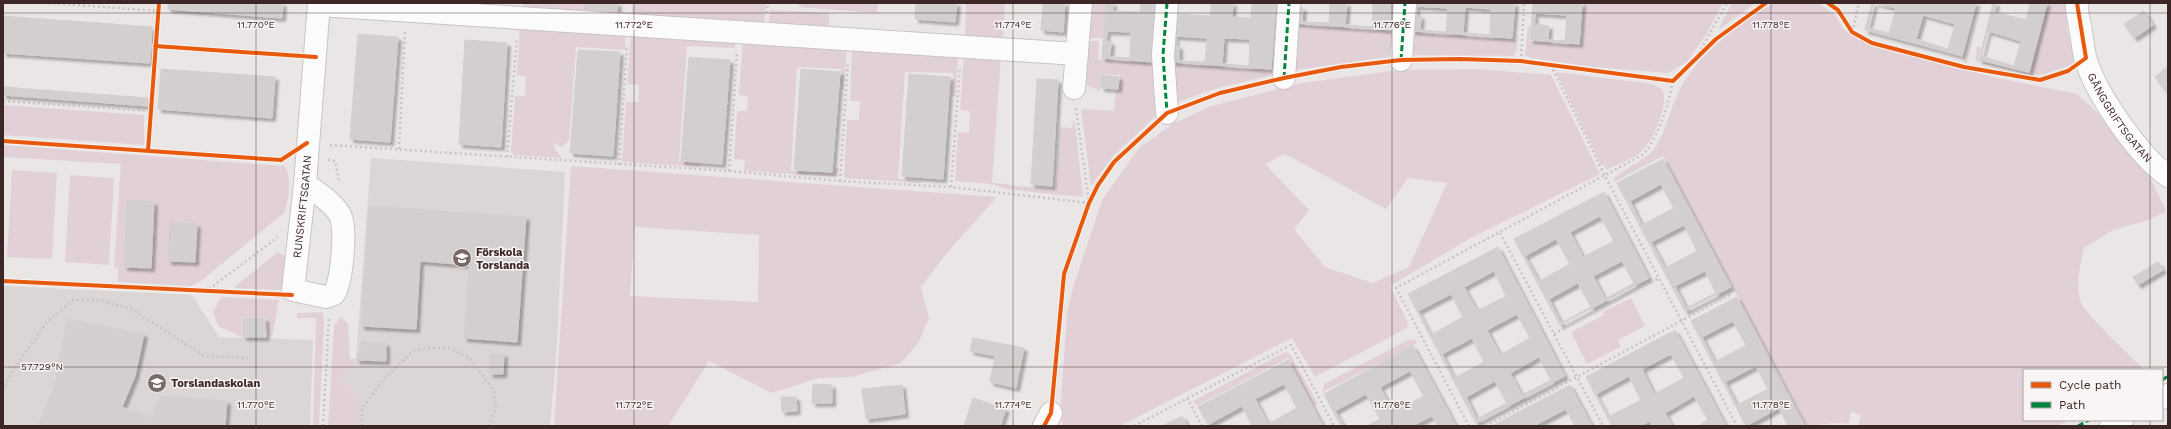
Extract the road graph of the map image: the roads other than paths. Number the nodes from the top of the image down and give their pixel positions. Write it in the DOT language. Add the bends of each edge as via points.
graph roads {
  1 [pos="1081,3"];
  2 [pos="1167,3"];
  3 [pos="1288,3"];
  4 [pos="1405,3"];
  5 [pos="2077,3"];
  6 [pos="319,4"];
  7 [pos="1077,54"];
  8 [pos="1401,60"];
  9 [pos="1284,78"];
  10 [pos="1074,88"];
  11 [pos="1167,113"];
  12 [pos="2168,176"];
  13 [pos="305,184"];
  14 [pos="2120,421"];
  15 [pos="2111,426"];
  1 -- 7 [label="street"];
  2 -- 11 [label="street" via="1163,55"];
  3 -- 9 [label="street"];
  4 -- 8 [label="street"];
  5 -- 12 [label="street, GÅNGGRIFTSGATAN" via="2086,58 2098,86 2113,113 2138,147"];
  6 -- 7 [label="street"];
  6 -- 13 [label="street, RUNSKRIFTSGATAN"];
  7 -- 10 [label="street"];
  13 -- 13 [label="street, RUNSKRIFTSGATAN" via="325,198 336,209 343,222 340,282 334,294 326,297 293,290"];
  14 -- 15 [label="street"];
}
